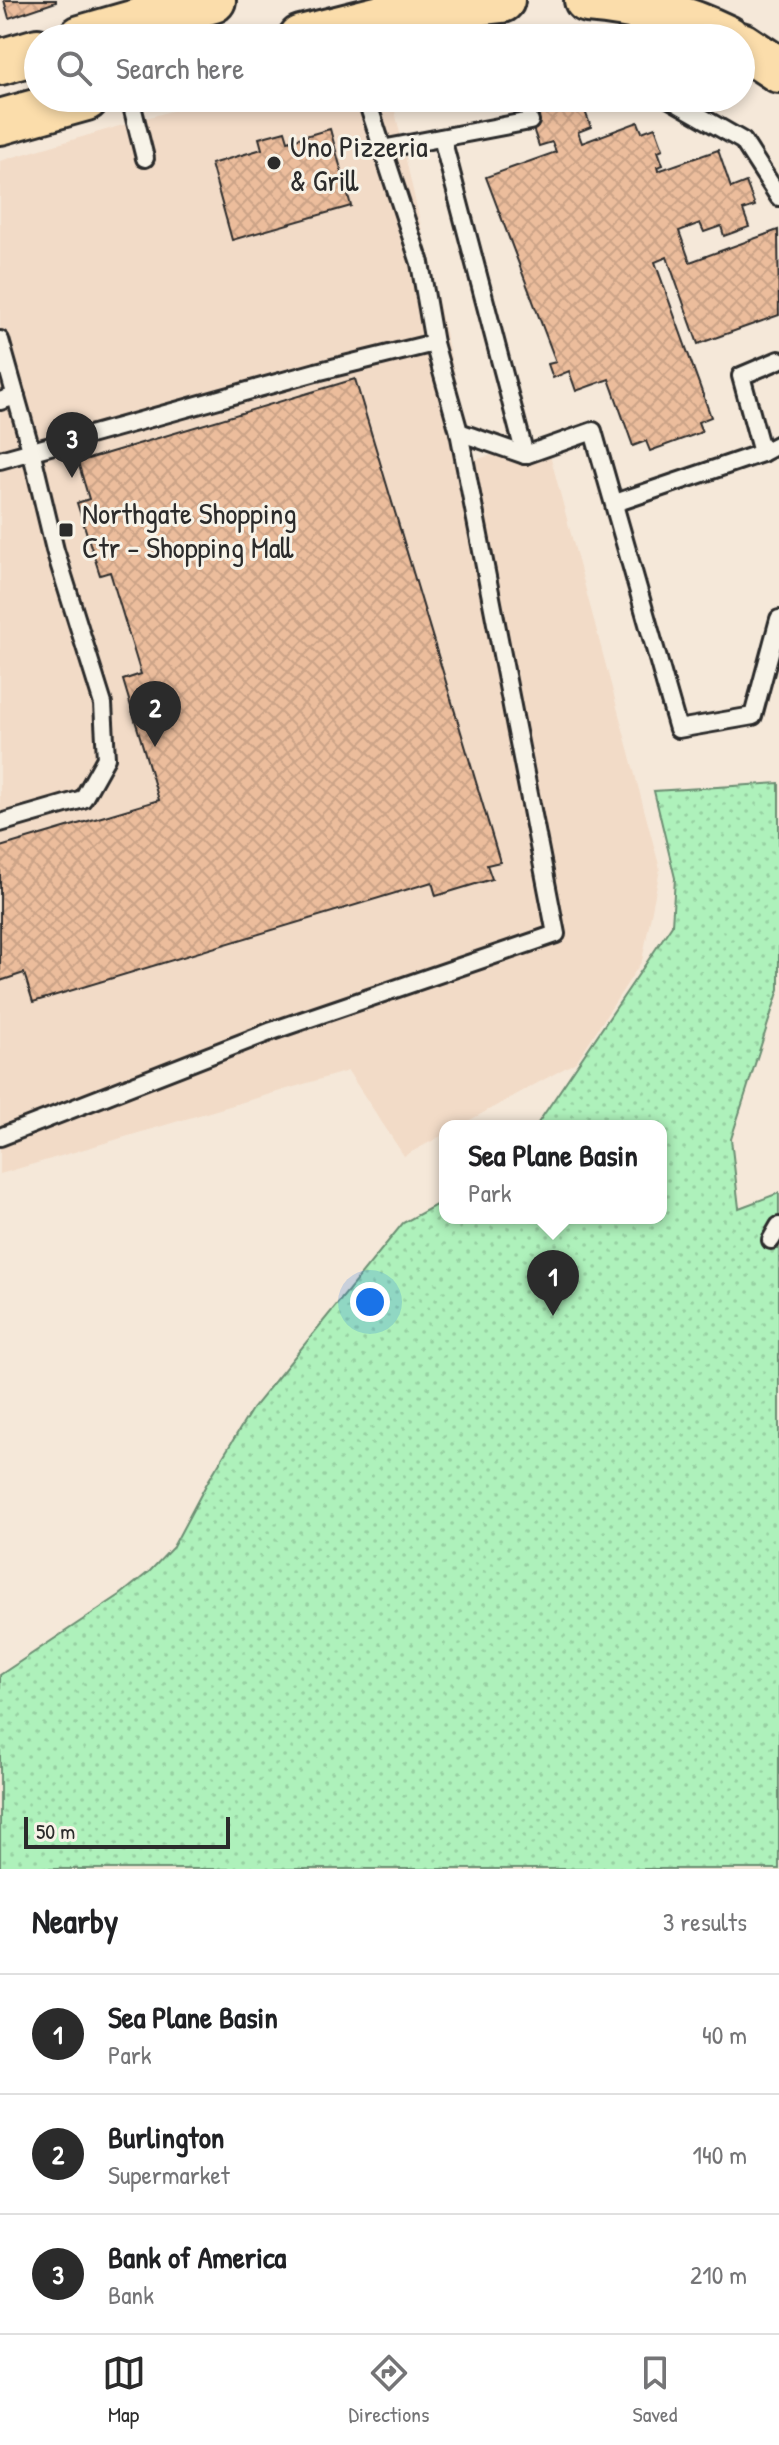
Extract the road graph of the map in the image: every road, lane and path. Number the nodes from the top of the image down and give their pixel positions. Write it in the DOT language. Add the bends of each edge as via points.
graph roads {
  1 [pos="213,0"];
  2 [pos="502,0"];
  3 [pos="587,0"];
  4 [pos="130,24"];
  5 [pos="394,24"];
  6 [pos="695,24"];
  7 [pos="755,54"];
  8 [pos="24,55"];
  9 [pos="0,62"];
  10 [pos="779,70"];
  11 [pos="36,112"];
  12 [pos="134,112"];
  13 [pos="371,112"];
  14 [pos="692,112"];
  15 [pos="530,121"];
  16 [pos="0,122"];
  17 [pos="442,138"];
  18 [pos="382,149"];
  19 [pos="145,158"];
  20 [pos="779,197"];
  21 [pos="0,340"];
  22 [pos="434,343"];
  23 [pos="779,360"];
  24 [pos="8,399"];
  25 [pos="459,432"];
  26 [pos="779,444"];
  27 [pos="31,450"];
  28 [pos="762,453"];
  29 [pos="525,455"];
  30 [pos="0,460"];
  31 [pos="615,503"];
  32 [pos="779,619"];
  33 [pos="0,823"];
  34 [pos="0,1137"];
  1 -- 4 [label="highway"];
  2 -- 5 [label="highway"];
  3 -- 6 [label="highway"];
  7 -- 10 [label="highway"];
  8 -- 9 [label="highway"];
  11 -- 16 [label="highway"];
  12 -- 19 [label="lane"];
  13 -- 18 [label="lane"];
  14 -- 20 [label="lane" via="743,141"];
  15 -- 17 [label="lane"];
  17 -- 18 [label="lane"];
  17 -- 29 [label="lane"];
  18 -- 22 [label="lane" via="420,263"];
  21 -- 24 [label="lane"];
  22 -- 25 [label="lane"];
  22 -- 27 [label="lane"];
  23 -- 28 [label="lane" via="741,376"];
  24 -- 27 [label="lane"];
  25 -- 29 [label="lane"];
  25 -- 34 [label="lane" via="556,934 272,1031"];
  26 -- 28 [label="lane"];
  27 -- 30 [label="lane"];
  27 -- 33 [label="lane" via="55,550 103,704 106,758 83,799"];
  28 -- 31 [label="lane"];
  29 -- 31 [label="lane" via="593,431"];
  31 -- 32 [label="lane" via="678,729 753,716"];
}
